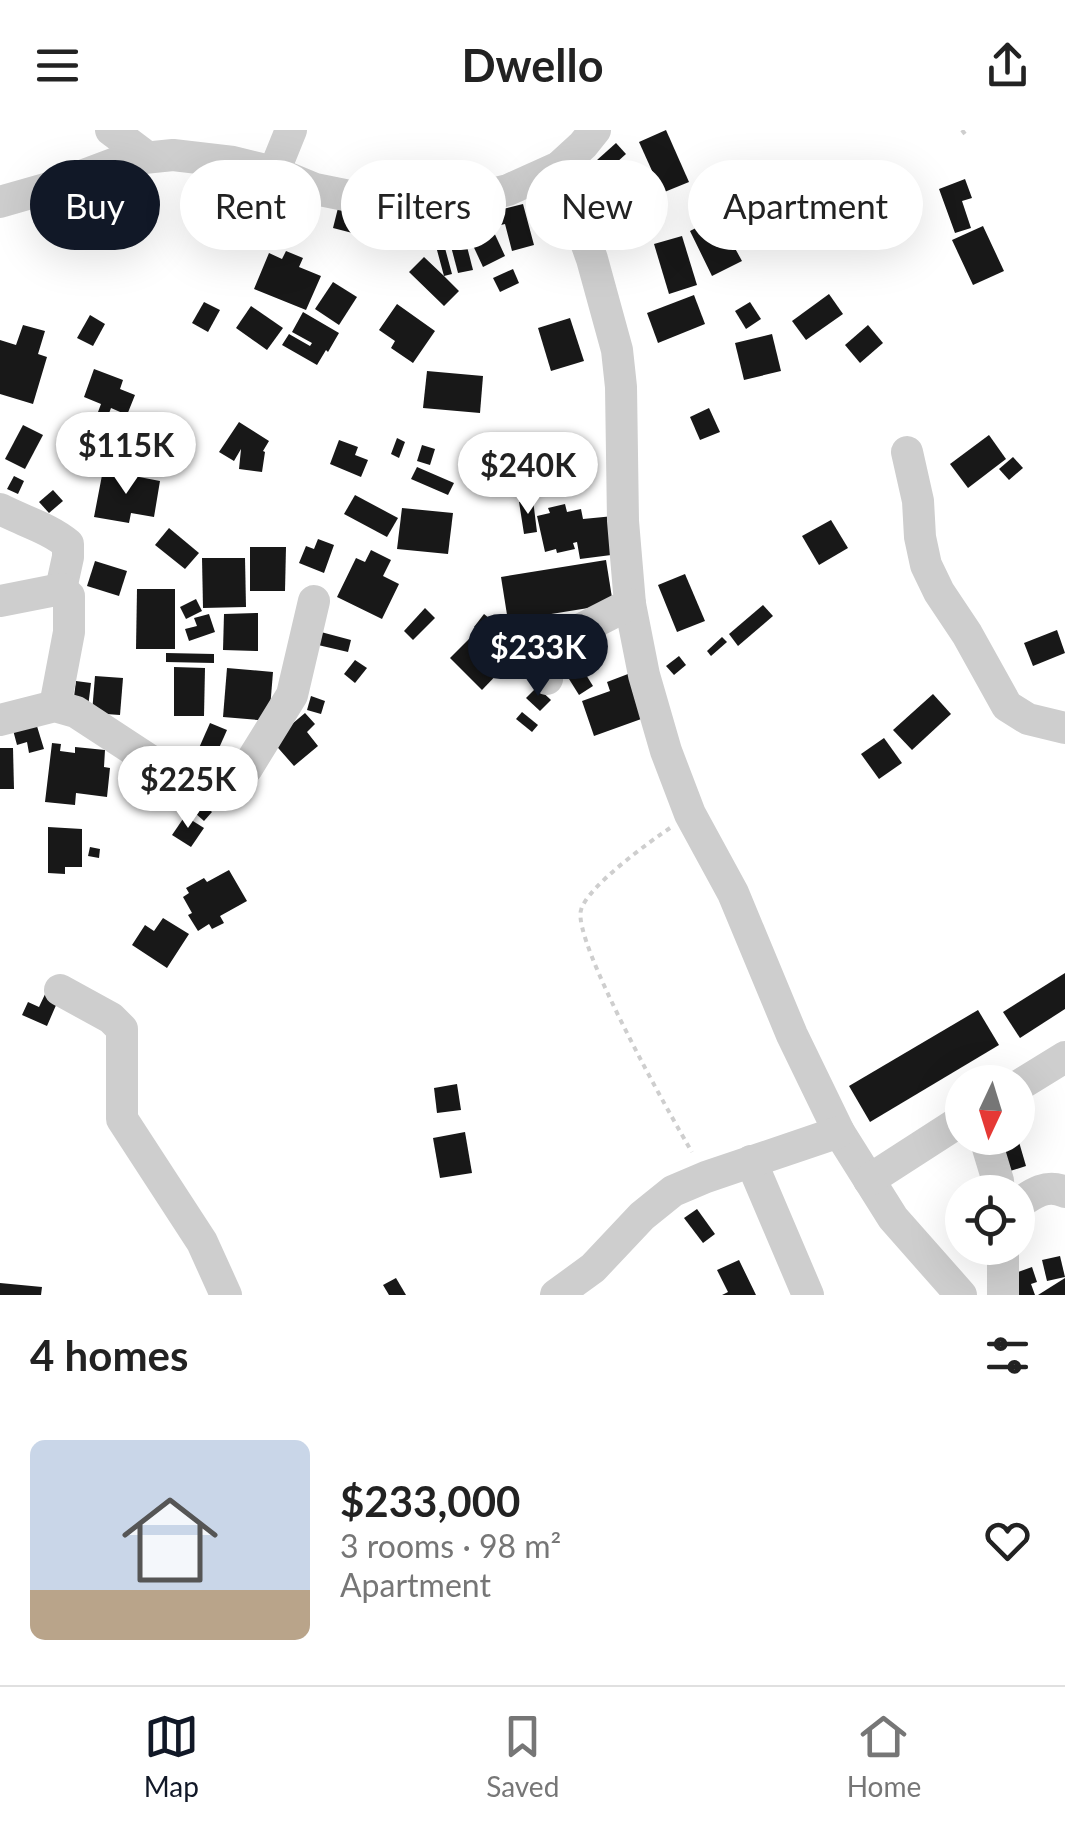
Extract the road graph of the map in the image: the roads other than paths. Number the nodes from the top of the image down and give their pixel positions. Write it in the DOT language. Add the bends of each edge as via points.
graph roads {
  1 [pos="111,130"];
  2 [pos="291,130"];
  3 [pos="579,143"];
  4 [pos="147,157"];
  5 [pos="214,160"];
  6 [pos="279,160"];
  7 [pos="321,191"];
  8 [pos="0,202"];
  9 [pos="907,452"];
  10 [pos="0,508"];
  11 [pos="60,589"];
  12 [pos="0,600"];
  13 [pos="314,601"];
  14 [pos="630,604"];
  15 [pos="548,679"];
  16 [pos="55,706"];
  17 [pos="0,720"];
  18 [pos="1065,728"];
  19 [pos="60,990"];
  20 [pos="1065,1057"];
  21 [pos="1035,1076"];
  22 [pos="945,1131"];
  23 [pos="839,1132"];
  24 [pos="752,1161"];
  25 [pos="870,1180"];
  26 [pos="1065,1192"];
  27 [pos="1035,1193"];
  28 [pos="1003,1265"];
  29 [pos="226,1295"];
  30 [pos="556,1295"];
  31 [pos="808,1295"];
  32 [pos="960,1295"];
  33 [pos="1003,1295"];
  1 -- 4 [label="street"];
  2 -- 6 [label="street"];
  3 -- 7 [label="street" via="508,190 450,204 404,207"];
  3 -- 14 [label="street" via="592,259 617,350"];
  4 -- 5 [label="street"];
  4 -- 8 [label="street"];
  9 -- 18 [label="street" via="926,565 939,592 1007,706"];
  10 -- 11 [label="street" via="68,544"];
  11 -- 12 [label="street"];
  11 -- 16 [label="street" via="69,596 69,632"];
  13 -- 16 [label="street" via="292,694 247,768 228,784 189,786 76,712"];
  14 -- 15 [label="street" via="544,648 541,666"];
  14 -- 23 [label="street" via="644,675 690,814 734,893"];
  16 -- 17 [label="street"];
  19 -- 29 [label="street" via="122,1029 122,1119 202,1242"];
  20 -- 21 [label="street"];
  22 -- 25 [label="street"];
  23 -- 24 [label="street"];
  23 -- 25 [label="street"];
  24 -- 30 [label="street" via="673,1191"];
  24 -- 31 [label="street"];
  25 -- 32 [label="street" via="893,1218"];
  26 -- 27 [label="street"];
  28 -- 33 [label="street"];
}
